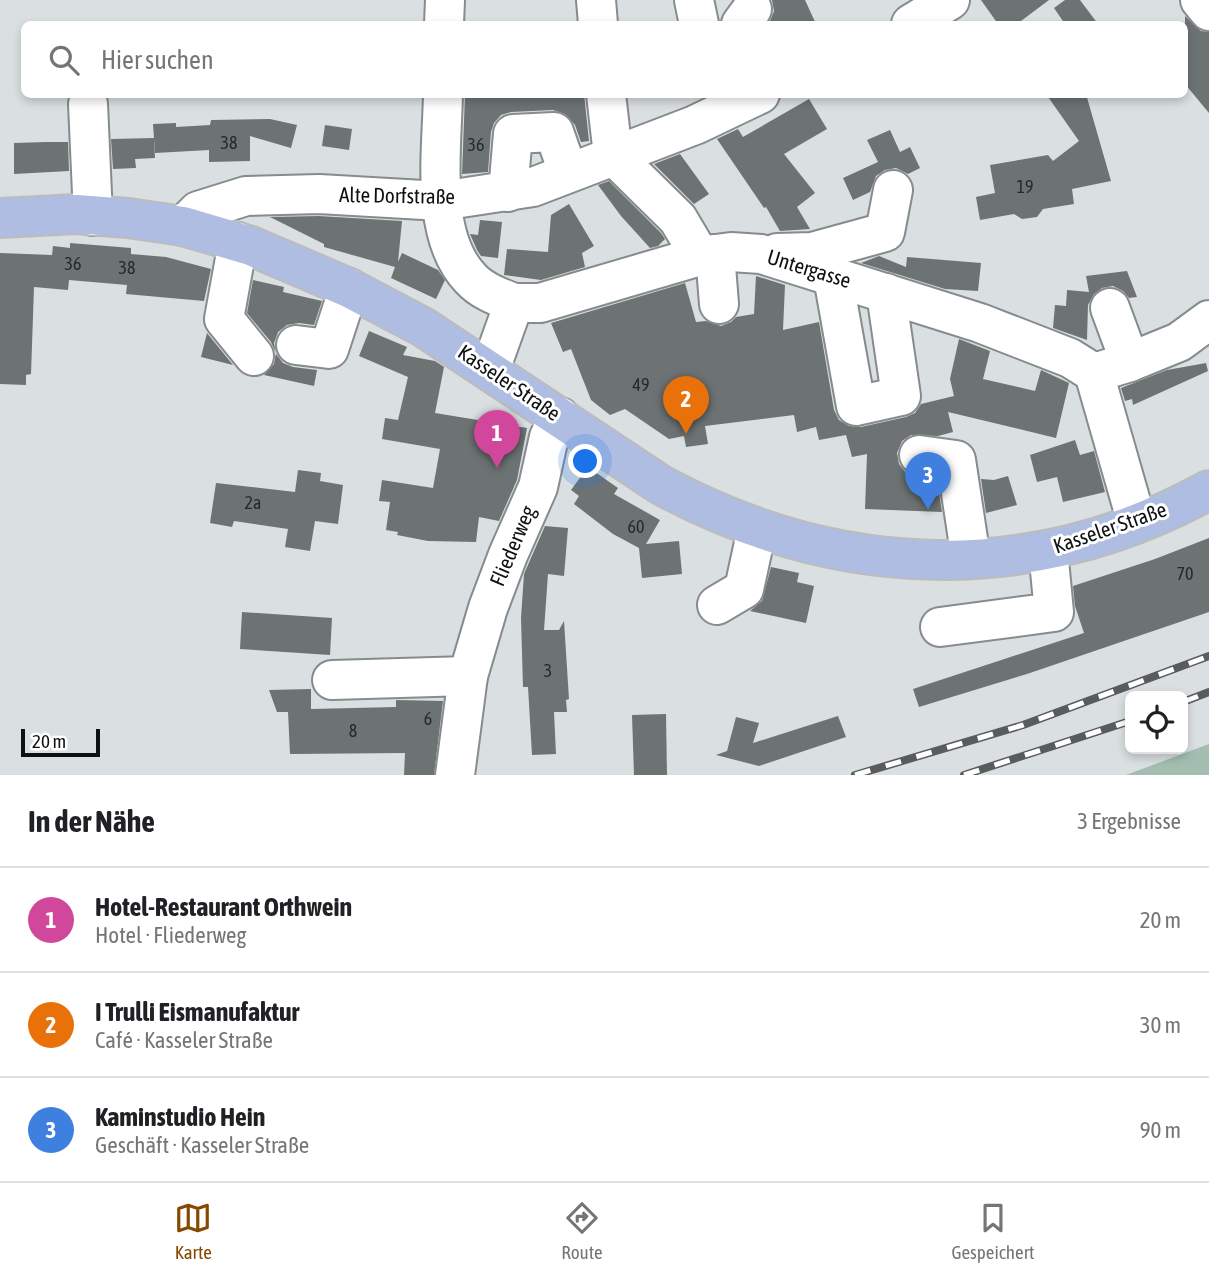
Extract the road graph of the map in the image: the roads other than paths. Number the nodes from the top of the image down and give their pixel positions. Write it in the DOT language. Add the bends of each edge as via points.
graph roads {
  1 [pos="445,0"];
  2 [pos="596,0"];
  3 [pos="694,0"];
  4 [pos="950,0"];
  5 [pos="1200,0"];
  6 [pos="1209,11"];
  7 [pos="444,21"];
  8 [pos="598,21"];
  9 [pos="698,21"];
  10 [pos="916,21"];
  11 [pos="442,98"];
  12 [pos="607,98"];
  13 [pos="743,98"];
  14 [pos="88,104"];
  15 [pos="717,104"];
  16 [pos="613,155"];
  17 [pos="568,172"];
  18 [pos="892,190"];
  19 [pos="508,192"];
  20 [pos="441,201"];
  21 [pos="93,216"];
  22 [pos="0,218"];
  23 [pos="183,226"];
  24 [pos="238,242"];
  25 [pos="761,254"];
  26 [pos="707,255"];
  27 [pos="833,277"];
  28 [pos="349,288"];
  29 [pos="886,293"];
  30 [pos="514,303"];
  31 [pos="719,304"];
  32 [pos="1110,308"];
  33 [pos="1209,320"];
  34 [pos="296,345"];
  35 [pos="254,356"];
  36 [pos="1112,368"];
  37 [pos="490,370"];
  38 [pos="560,417"];
  39 [pos="919,455"];
  40 [pos="1209,490"];
  41 [pos="1137,523"];
  42 [pos="757,529"];
  43 [pos="1048,550"];
  44 [pos="971,559"];
  45 [pos="717,605"];
  46 [pos="940,627"];
  47 [pos="468,676"];
  48 [pos="332,680"];
  49 [pos="455,775"];
  1 -- 7 [label="street"];
  2 -- 8 [label="street"];
  3 -- 9 [label="street"];
  4 -- 10 [label="street"];
  5 -- 6 [label="street"];
  11 -- 20 [label="street" via="435,141"];
  12 -- 16 [label="street"];
  13 -- 15 [label="street, Alte Dorfstraße"];
  14 -- 21 [label="street"];
  15 -- 16 [label="street, Alte Dorfstraße"];
  16 -- 17 [label="street, Alte Dorfstraße"];
  16 -- 26 [label="street" via="678,219"];
  17 -- 19 [label="street, Alte Dorfstraße"];
  17 -- 19 [label="street" via="554,132 513,134"];
  18 -- 25 [label="street" via="884,232 812,252"];
  19 -- 20 [label="street, Alte Dorfstraße"];
  20 -- 23 [label="street, Alte Dorfstraße" via="319,194 246,196 198,211"];
  20 -- 30 [label="street" via="452,252 471,280"];
  21 -- 22 [label="main road, Kasseler Straße"];
  21 -- 23 [label="main road, Kasseler Straße"];
  23 -- 24 [label="main road, Kasseler Straße"];
  24 -- 28 [label="main road, Kasseler Straße"];
  24 -- 35 [label="street" via="224,319"];
  25 -- 26 [label="street, Untergasse"];
  25 -- 27 [label="street, Untergasse"];
  26 -- 30 [label="street, Untergasse" via="540,303"];
  26 -- 31 [label="street"];
  27 -- 29 [label="street, Untergasse"];
  27 -- 29 [label="street" via="856,406 901,396"];
  28 -- 34 [label="street" via="329,349"];
  28 -- 37 [label="main road, Kasseler Straße"];
  29 -- 36 [label="street, Untergasse" via="980,323 1017,354 1070,358"];
  30 -- 37 [label="street"];
  32 -- 36 [label="street"];
  33 -- 36 [label="street" via="1179,342"];
  36 -- 41 [label="street"];
  37 -- 38 [label="main road, Kasseler Straße"];
  38 -- 42 [label="main road, Kasseler Straße" via="661,485"];
  38 -- 47 [label="street, Fliederweg" via="549,437 538,487 488,608"];
  39 -- 44 [label="street" via="956,460"];
  40 -- 41 [label="main road, Kasseler Straße"];
  41 -- 43 [label="main road, Kasseler Straße"];
  42 -- 44 [label="main road, Kasseler Straße" via="854,553 901,559"];
  42 -- 45 [label="street" via="744,589"];
  43 -- 44 [label="main road, Kasseler Straße"];
  43 -- 46 [label="street" via="1054,612"];
  47 -- 48 [label="street"];
  47 -- 49 [label="street, Fliederweg"];
}
